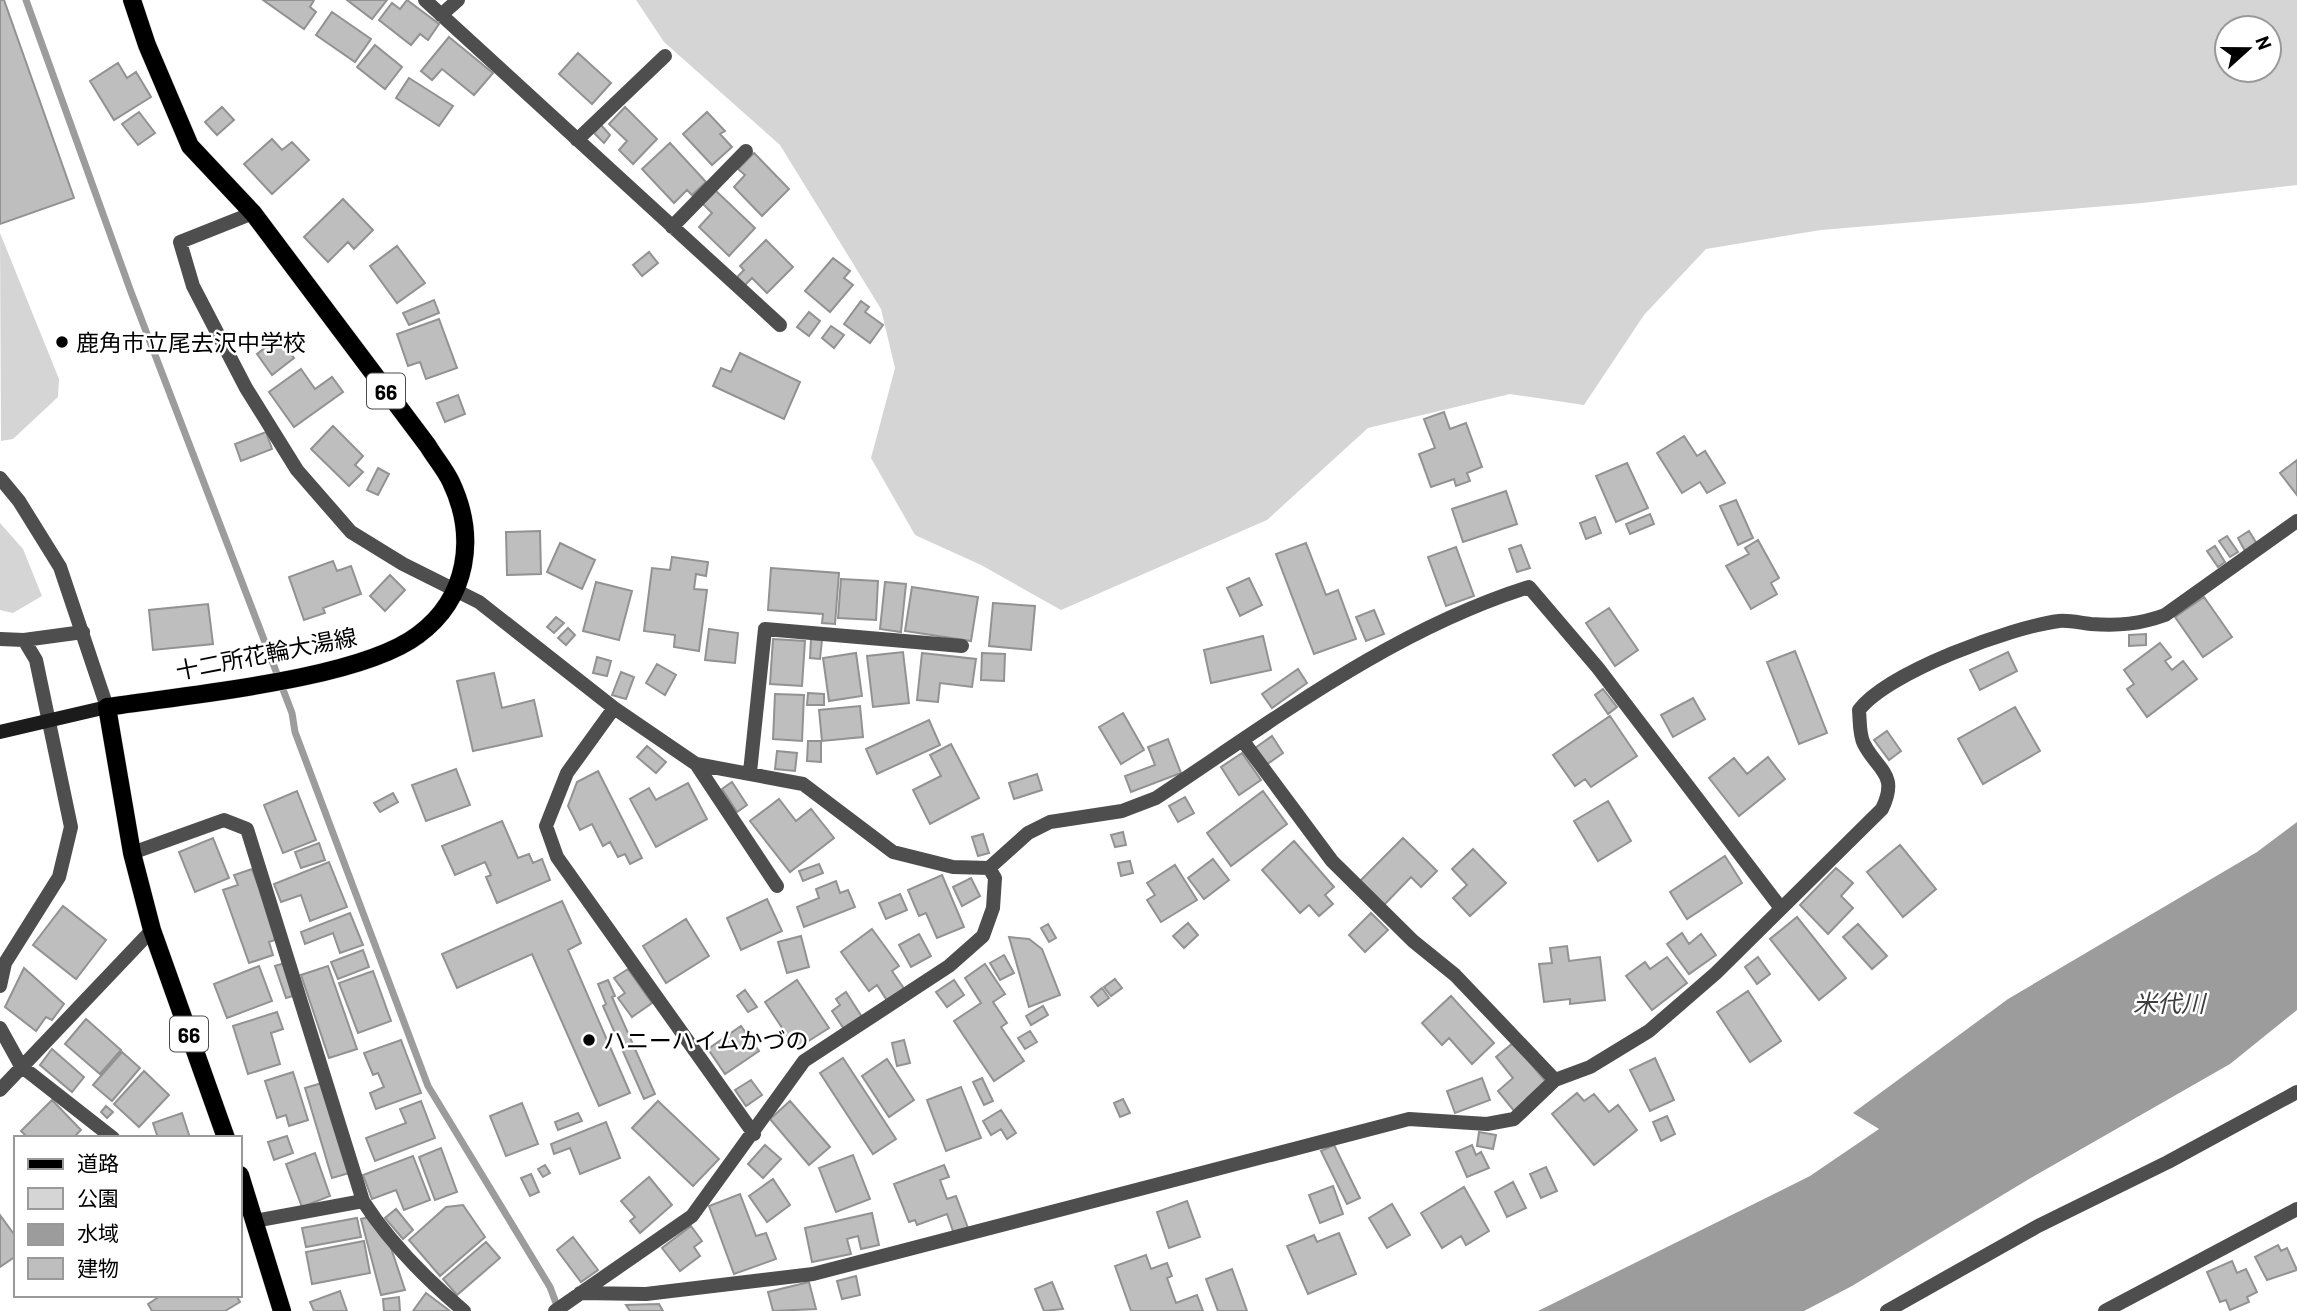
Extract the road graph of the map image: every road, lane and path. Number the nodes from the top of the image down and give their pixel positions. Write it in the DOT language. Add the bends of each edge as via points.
graph roads {
  1 [pos="425,0"];
  2 [pos="458,0"];
  3 [pos="132,2"];
  4 [pos="441,15"];
  5 [pos="665,56"];
  6 [pos="577,140"];
  7 [pos="746,151"];
  8 [pos="253,213"];
  9 [pos="672,227"];
  10 [pos="780,325"];
  11 [pos="0,478"];
  12 [pos="2297,521"];
  13 [pos="458,589"];
  14 [pos="83,632"];
  15 [pos="0,639"];
  16 [pos="24,640"];
  17 [pos="962,646"];
  18 [pos="107,707"];
  19 [pos="614,708"];
  20 [pos="50,719"];
  21 [pos="0,732"];
  22 [pos="1243,741"];
  23 [pos="696,764"];
  24 [pos="750,772"];
  25 [pos="132,853"];
  26 [pos="989,868"];
  27 [pos="777,886"];
  28 [pos="1780,907"];
  29 [pos="152,930"];
  30 [pos="0,986"];
  31 [pos="0,1028"];
  32 [pos="21,1066"];
  33 [pos="1555,1080"];
  34 [pos="0,1090"];
  35 [pos="2297,1093"];
  36 [pos="754,1134"];
  37 [pos="110,1136"];
  38 [pos="225,1136"];
  39 [pos="242,1186"];
  40 [pos="363,1201"];
  41 [pos="2297,1209"];
  42 [pos="254,1221"];
  43 [pos="580,1293"];
  44 [pos="282,1311"];
  45 [pos="464,1311"];
  46 [pos="555,1311"];
  47 [pos="1887,1311"];
  48 [pos="2105,1311"];
  1 -- 4 [label="street"];
  2 -- 4 [label="street"];
  3 -- 8 [label="main road, 十二所花輪大湯線 / 66" via="190,146"];
  4 -- 6 [label="street"];
  5 -- 6 [label="street"];
  6 -- 9 [label="street"];
  7 -- 9 [label="street"];
  8 -- 13 [label="main road, 十二所花輪大湯線 / 66" via="451,482 464,535 465,562"];
  8 -- 13 [label="street" via="180,242 193,286 246,388 297,470 351,533"];
  9 -- 10 [label="street"];
  11 -- 14 [label="street" via="60,567"];
  12 -- 28 [label="street" via="2165,615 2141,624 2061,621 2002,634 1903,676 1869,697 1859,710 1862,742 1887,777 1889,793 1882,809"];
  13 -- 18 [label="main road, 十二所花輪大湯線 / 66" via="418,636 383,653 249,686"];
  13 -- 19 [label="street"];
  14 -- 16 [label="street"];
  14 -- 18 [label="street"];
  15 -- 16 [label="street"];
  16 -- 20 [label="street" via="36,660"];
  17 -- 24 [label="street" via="765,629"];
  18 -- 20 [label="main road"];
  18 -- 25 [label="main road, 66"];
  19 -- 23 [label="street"];
  19 -- 36 [label="street" via="567,773 546,826 557,857"];
  20 -- 21 [label="main road"];
  20 -- 30 [label="street" via="71,827 59,877 5,963"];
  22 -- 26 [label="street" via="1156,798 1122,811 1050,822 1028,833"];
  22 -- 28 [label="street" via="1366,660 1493,598 1529,587 1598,668"];
  22 -- 33 [label="street" via="1332,861 1413,941 1455,975"];
  23 -- 24 [label="street"];
  23 -- 27 [label="street"];
  24 -- 26 [label="street" via="803,784 893,852 953,867"];
  25 -- 29 [label="main road, 66"];
  25 -- 40 [label="street" via="224,820 247,829"];
  26 -- 36 [label="street" via="995,878 993,908 983,936 949,966 804,1061"];
  28 -- 33 [label="street" via="1716,973 1649,1031 1590,1067"];
  29 -- 32 [label="street"];
  29 -- 38 [label="main road, 66"];
  31 -- 32 [label="street"];
  32 -- 34 [label="street"];
  32 -- 37 [label="street"];
  33 -- 43 [label="street" via="1514,1119 1487,1125 1409,1119 813,1274 646,1294"];
  35 -- 47 [label="street" via="2038,1226"];
  36 -- 43 [label="street" via="692,1216"];
  39 -- 42 [label="main road"];
  40 -- 42 [label="street"];
  40 -- 45 [label="street" via="432,1284"];
  41 -- 48 [label="street"];
  42 -- 44 [label="main road"];
  43 -- 46 [label="street"];
}
